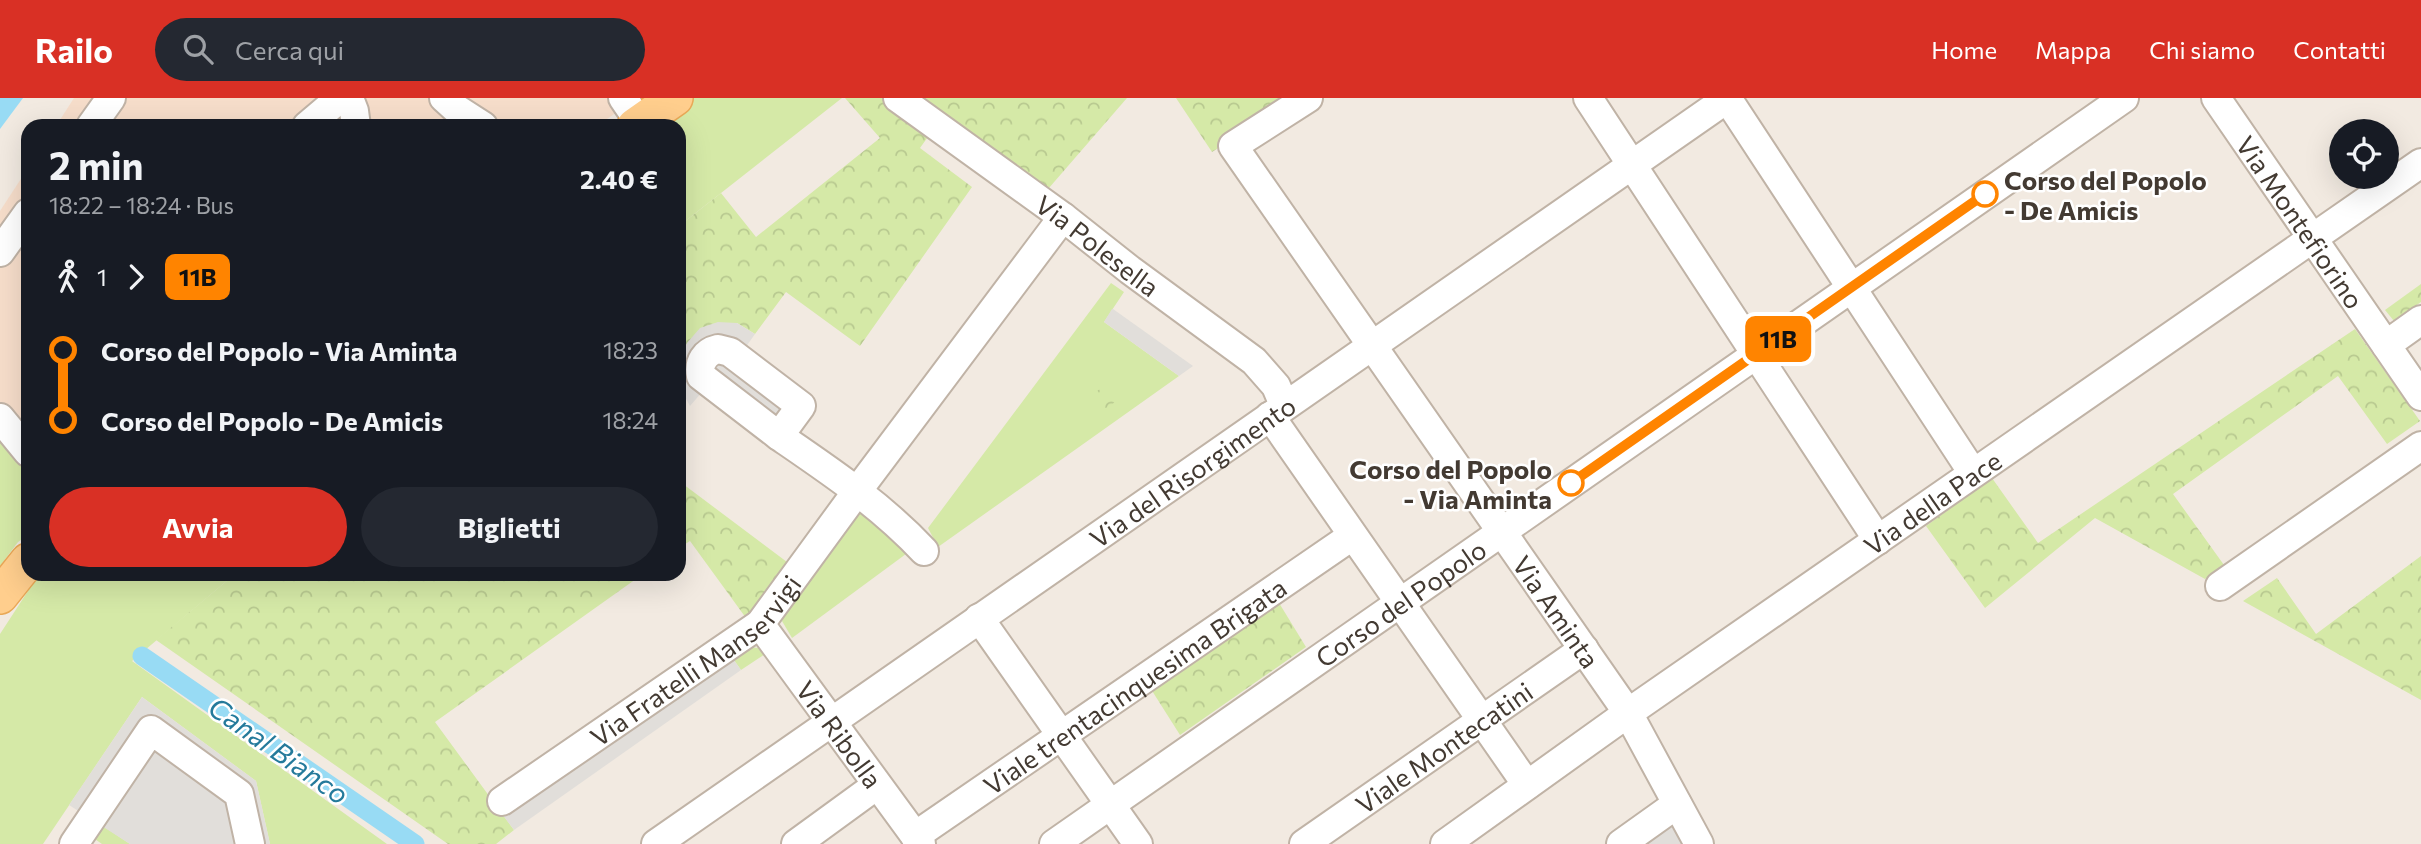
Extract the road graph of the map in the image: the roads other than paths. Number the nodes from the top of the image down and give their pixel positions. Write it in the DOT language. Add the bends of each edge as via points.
graph roads {
  1 [pos="111,98"];
  2 [pos="341,98"];
  3 [pos="349,98"];
  4 [pos="444,98"];
  5 [pos="675,98"];
  6 [pos="898,98"];
  7 [pos="1308,98"];
  8 [pos="1588,98"];
  9 [pos="1727,98"];
  10 [pos="2124,98"];
  11 [pos="2216,98"];
  12 [pos="632,116"];
  13 [pos="95,119"];
  14 [pos="316,119"];
  15 [pos="355,119"];
  16 [pos="472,119"];
  17 [pos="2421,163"];
  18 [pos="1632,165"];
  19 [pos="1063,217"];
  20 [pos="21,223"];
  21 [pos="2313,238"];
  22 [pos="0,252"];
  23 [pos="1852,288"];
  24 [pos="2421,320"];
  25 [pos="2386,345"];
  26 [pos="1370,346"];
  27 [pos="1756,354"];
  28 [pos="2421,396"];
  29 [pos="1277,411"];
  30 [pos="0,418"];
  31 [pos="779,436"];
  32 [pos="21,440"];
  33 [pos="2421,446"];
  34 [pos="1973,473"];
  35 [pos="858,490"];
  36 [pos="1500,532"];
  37 [pos="1352,536"];
  38 [pos="1878,540"];
  39 [pos="924,551"];
  40 [pos="21,570"];
  41 [pos="2220,586"];
  42 [pos="0,596"];
  43 [pos="1399,603"];
  44 [pos="979,618"];
  45 [pos="760,624"];
  46 [pos="1584,649"];
  47 [pos="1628,713"];
  48 [pos="1481,720"];
  49 [pos="831,722"];
  50 [pos="1061,736"];
  51 [pos="877,785"];
  52 [pos="1527,785"];
  53 [pos="502,801"];
  54 [pos="1677,804"];
  55 [pos="1110,805"];
  56 [pos="918,840"];
  57 [pos="74,844"];
  58 [pos="250,844"];
  59 [pos="656,844"];
  60 [pos="796,844"];
  61 [pos="1054,844"];
  62 [pos="1138,844"];
  63 [pos="1304,844"];
  64 [pos="1446,844"];
  65 [pos="1621,844"];
  66 [pos="1699,844"];
  1 -- 13 [label="street"];
  2 -- 14 [label="street"];
  3 -- 15 [label="street"];
  4 -- 16 [label="street"];
  5 -- 12 [label="main road"];
  6 -- 19 [label="street, Via Polesella"];
  7 -- 26 [label="street, Via Aminta" via="1233,146"];
  8 -- 18 [label="street"];
  9 -- 18 [label="street, Via del Risorgimento"];
  9 -- 23 [label="street"];
  10 -- 23 [label="street, Corso del Popolo"];
  11 -- 21 [label="street, Via Montefiorino"];
  17 -- 21 [label="street, Via della Pace"];
  18 -- 26 [label="street, Via del Risorgimento"];
  18 -- 27 [label="street"];
  19 -- 29 [label="street, Via Polesella" via="1254,361 1276,386"];
  19 -- 35 [label="street, Via Fratelli Manservigi"];
  20 -- 22 [label="street"];
  21 -- 25 [label="street, Via Montefiorino"];
  21 -- 34 [label="street, Via della Pace"];
  23 -- 27 [label="street, Corso del Popolo"];
  23 -- 34 [label="street"];
  24 -- 25 [label="street"];
  25 -- 28 [label="street, Via Montefiorino"];
  26 -- 29 [label="street, Via del Risorgimento"];
  26 -- 36 [label="street, Via Aminta"];
  27 -- 36 [label="street, Corso del Popolo"];
  27 -- 38 [label="street"];
  29 -- 37 [label="street, Via Polesella"];
  29 -- 44 [label="street, Via del Risorgimento"];
  30 -- 32 [label="street"];
  31 -- 35 [label="street"];
  33 -- 41 [label="street"];
  34 -- 38 [label="street, Via della Pace"];
  35 -- 39 [label="street"];
  35 -- 45 [label="street, Via Fratelli Manservigi"];
  36 -- 43 [label="street, Corso del Popolo"];
  36 -- 46 [label="street, Via Aminta"];
  37 -- 43 [label="street, Via Polesella"];
  37 -- 50 [label="street, Viale trentacinquesima Brigata"];
  38 -- 47 [label="street, Via della Pace"];
  40 -- 42 [label="main road"];
  43 -- 48 [label="street, Via Polesella"];
  43 -- 55 [label="street, Corso del Popolo"];
  44 -- 49 [label="street, Via del Risorgimento"];
  44 -- 50 [label="street"];
  45 -- 49 [label="street, Via Ribolla"];
  45 -- 53 [label="street, Via Fratelli Manservigi"];
  46 -- 47 [label="street, Via Aminta"];
  46 -- 48 [label="street, Viale Montecatini"];
  47 -- 52 [label="street, Via della Pace"];
  47 -- 54 [label="street, Via Aminta"];
  48 -- 52 [label="street, Via Polesella"];
  48 -- 63 [label="street, Viale Montecatini"];
  49 -- 51 [label="street, Via Ribolla"];
  49 -- 59 [label="street, Via del Risorgimento"];
  50 -- 55 [label="street"];
  50 -- 56 [label="street, Viale trentacinquesima Brigata"];
  51 -- 56 [label="street, Via Ribolla"];
  51 -- 60 [label="street"];
  52 -- 64 [label="street, Via della Pace"];
  54 -- 65 [label="street"];
  54 -- 66 [label="street, Via Aminta"];
  55 -- 61 [label="street, Corso del Popolo"];
  55 -- 62 [label="street"];
  57 -- 58 [label="street" via="150,730 239,794"];
}
